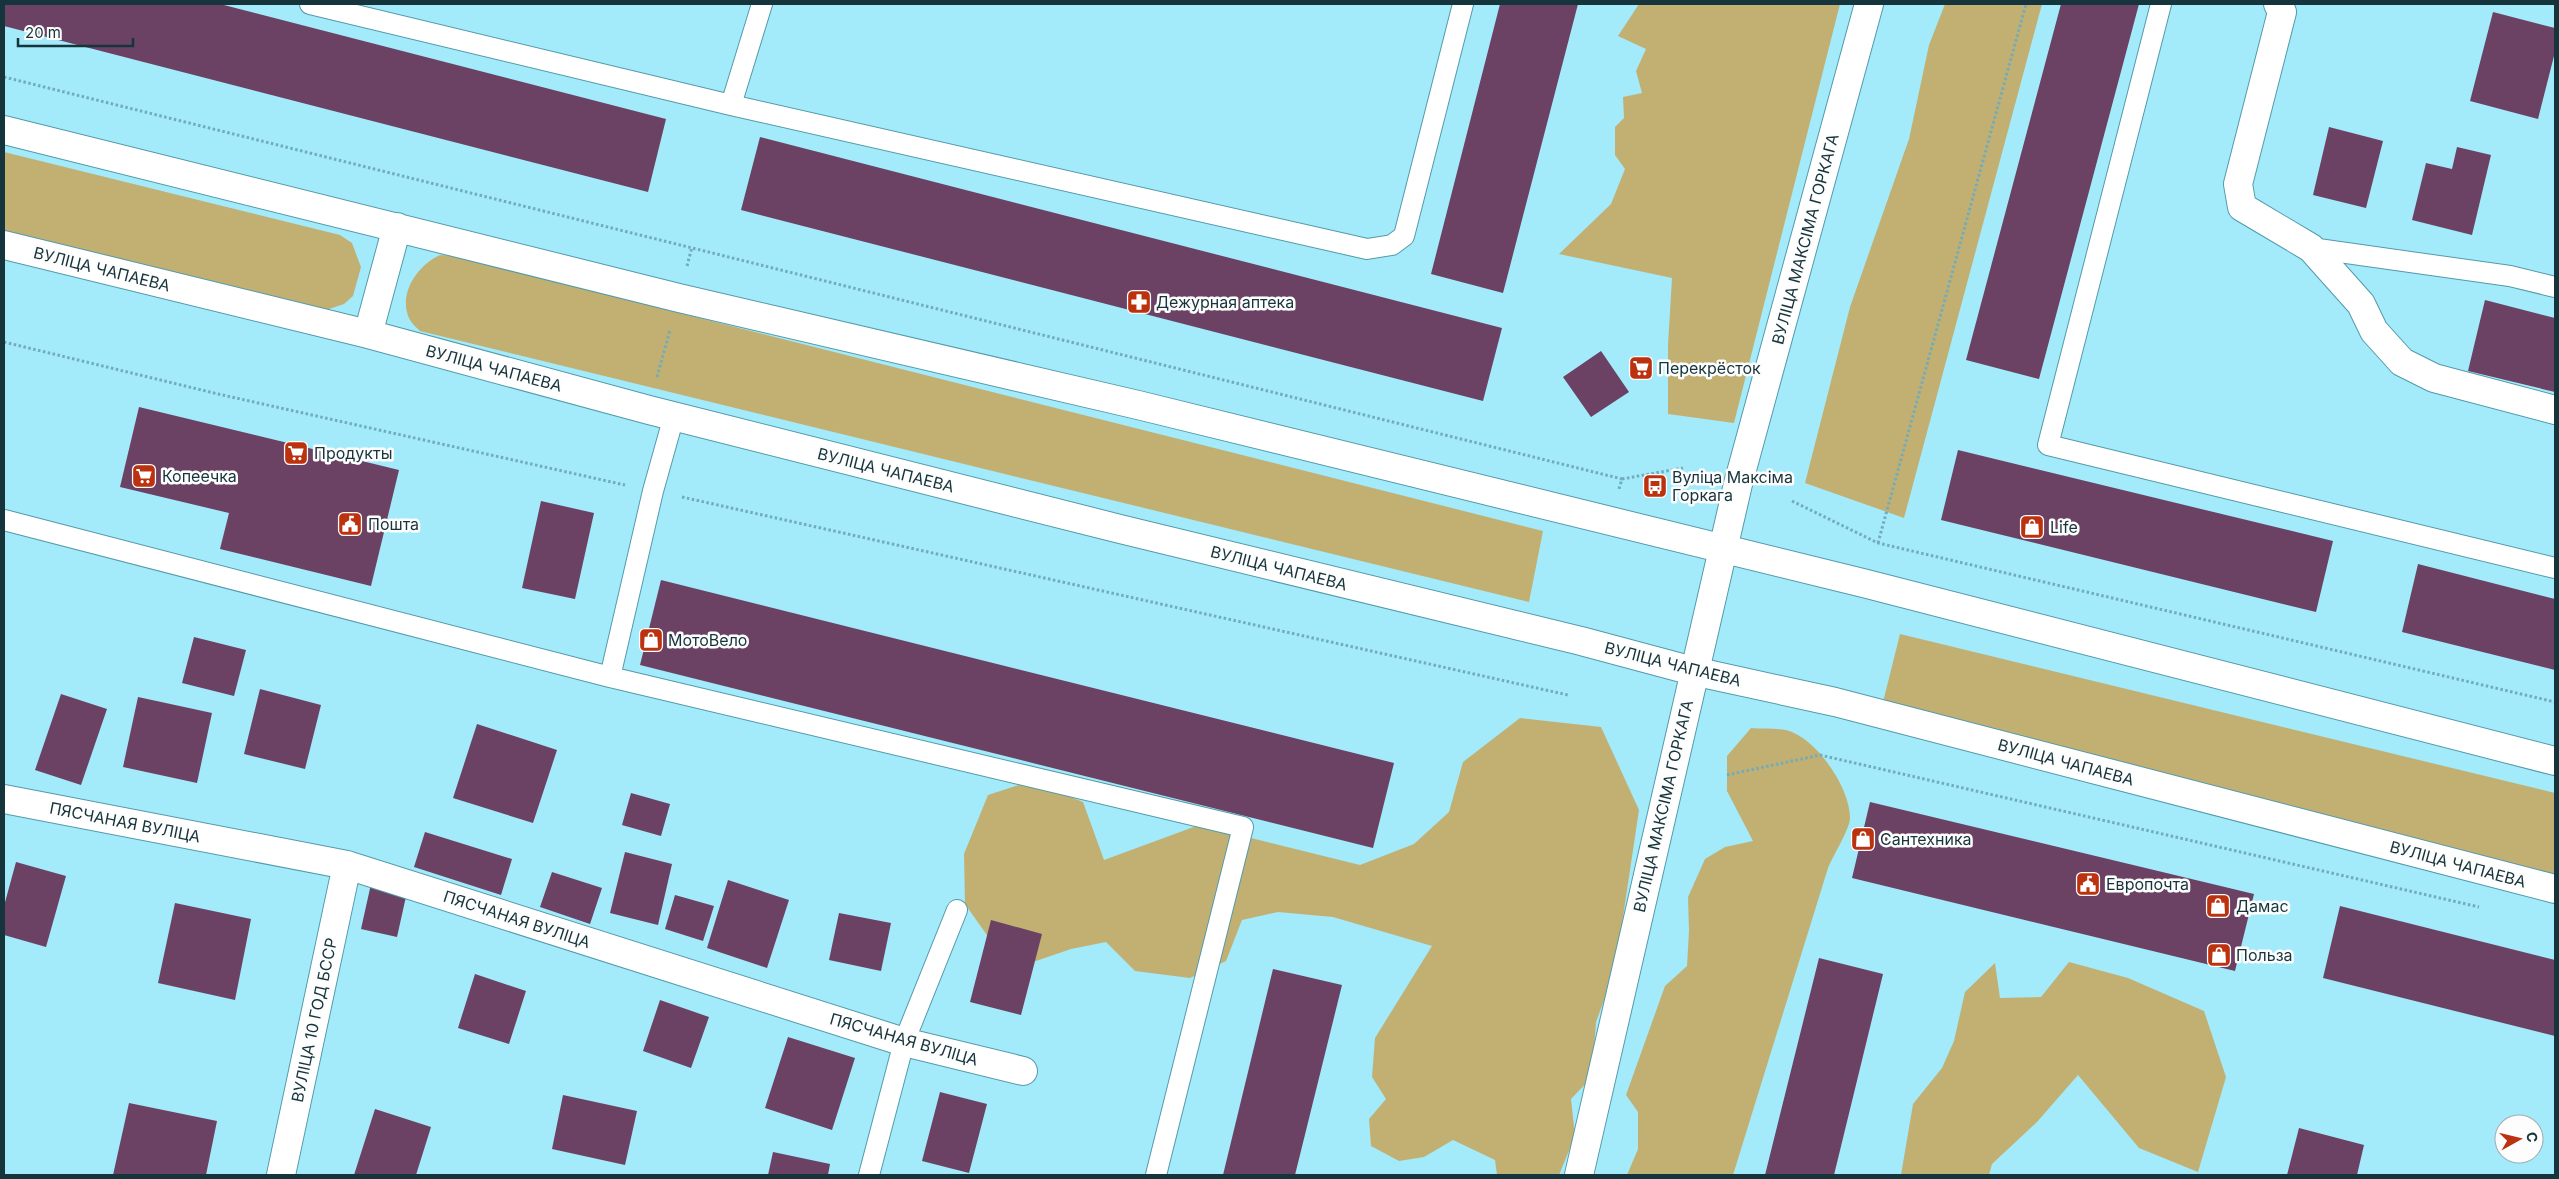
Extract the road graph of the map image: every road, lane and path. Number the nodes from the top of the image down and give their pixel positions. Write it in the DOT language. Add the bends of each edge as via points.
graph roads {
  1 [pos="310,4"];
  2 [pos="762,4"];
  3 [pos="1463,4"];
  4 [pos="1869,4"];
  5 [pos="2026,4"];
  6 [pos="2161,4"];
  7 [pos="2278,4"];
  8 [pos="4,77"];
  9 [pos="731,105"];
  10 [pos="4,130"];
  11 [pos="397,227"];
  12 [pos="4,245"];
  13 [pos="692,248"];
  14 [pos="2311,248"];
  15 [pos="2555,287"];
  16 [pos="679,298"];
  17 [pos="368,334"];
  18 [pos="4,342"];
  19 [pos="2555,410"];
  20 [pos="661,413"];
  21 [pos="1683,468"];
  22 [pos="1622,478"];
  23 [pos="654,491"];
  24 [pos="1618,492"];
  25 [pos="1792,501"];
  26 [pos="4,520"];
  27 [pos="1878,543"];
  28 [pos="1722,550"];
  29 [pos="2555,568"];
  30 [pos="1693,671"];
  31 [pos="610,677"];
  32 [pos="1568,695"];
  33 [pos="2555,702"];
  34 [pos="2555,761"];
  35 [pos="1728,775"];
  36 [pos="4,799"];
  37 [pos="347,864"];
  38 [pos="2555,890"];
  39 [pos="2488,909"];
  40 [pos="957,910"];
  41 [pos="904,1042"];
  42 [pos="1023,1071"];
  43 [pos="282,1175"];
  44 [pos="869,1175"];
  45 [pos="1156,1175"];
  46 [pos="1579,1175"];
  1 -- 9 [label="lane"];
  2 -- 9 [label="lane"];
  3 -- 9 [label="lane" via="1404,236 1392,245 1375,248 1357,247"];
  4 -- 28 [label="main road, ВУЛІЦА МАКСІМА ГОРКАГА"];
  5 -- 27 [label="path"];
  6 -- 29 [label="lane" via="2048,445"];
  7 -- 14 [label="main road" via="2282,12 2238,184 2242,207"];
  8 -- 13 [label="path"];
  10 -- 11 [label="main road"];
  11 -- 16 [label="main road"];
  11 -- 17 [label="main road"];
  12 -- 17 [label="main road, ВУЛІЦА ЧАПАЕВА"];
  13 -- 16 [label="path"];
  13 -- 22 [label="path"];
  14 -- 15 [label="lane" via="2510,276"];
  14 -- 19 [label="main road" via="2361,304 2374,331 2402,362 2434,378"];
  16 -- 20 [label="path"];
  16 -- 28 [label="main road" via="1138,405"];
  17 -- 20 [label="main road, ВУЛІЦА ЧАПАЕВА"];
  18 -- 23 [label="path" via="218,394"];
  20 -- 23 [label="lane"];
  20 -- 30 [label="main road, ВУЛІЦА ЧАПАЕВА"];
  21 -- 22 [label="path"];
  22 -- 24 [label="path"];
  23 -- 31 [label="lane"];
  23 -- 32 [label="path"];
  25 -- 27 [label="path"];
  26 -- 31 [label="lane"];
  27 -- 33 [label="path"];
  28 -- 30 [label="main road, ВУЛІЦА МАКСІМА ГОРКАГА"];
  28 -- 34 [label="main road" via="1876,586"];
  30 -- 38 [label="main road, ВУЛІЦА ЧАПАЕВА" via="1835,702"];
  30 -- 46 [label="main road, ВУЛІЦА МАКСІМА ГОРКАГА"];
  31 -- 45 [label="lane" via="1243,827"];
  35 -- 39 [label="path" via="1820,755"];
  36 -- 37 [label="main road, ПЯСЧАНАЯ ВУЛІЦА"];
  37 -- 41 [label="main road, ПЯСЧАНАЯ ВУЛІЦА"];
  37 -- 43 [label="main road, ВУЛІЦА 10 ГОД БССР"];
  40 -- 41 [label="lane"];
  41 -- 42 [label="main road, ПЯСЧАНАЯ ВУЛІЦА"];
  41 -- 44 [label="lane"];
}
